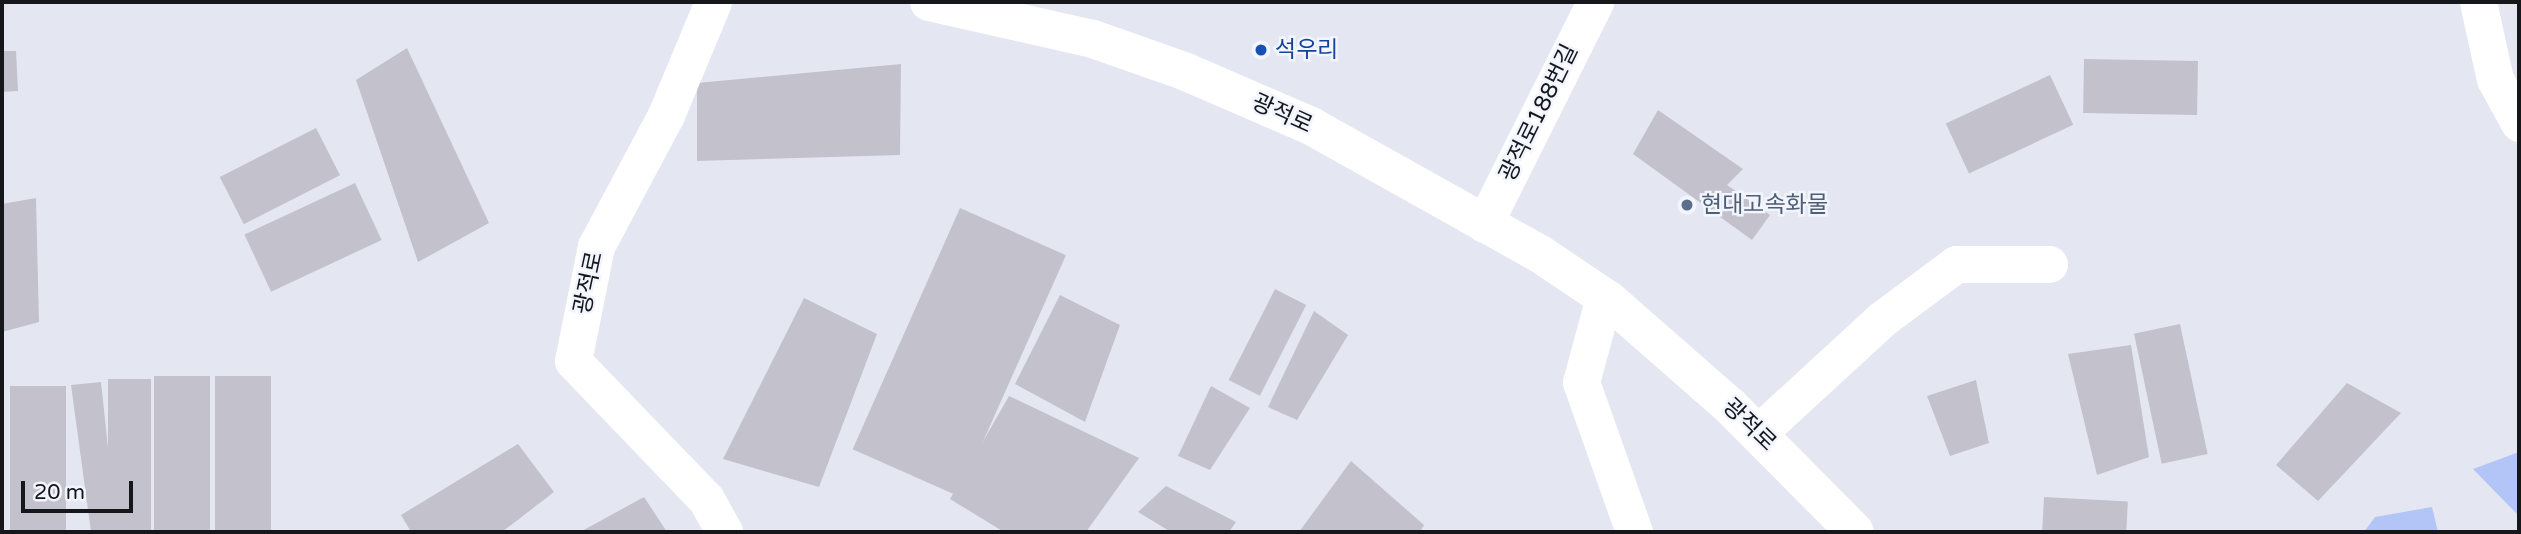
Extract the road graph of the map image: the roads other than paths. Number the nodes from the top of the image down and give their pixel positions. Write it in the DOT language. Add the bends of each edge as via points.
graph roads {
  1 [pos="713,2"];
  2 [pos="929,2"];
  3 [pos="1595,2"];
  4 [pos="2478,2"];
  5 [pos="2519,123"];
  6 [pos="1484,224"];
  7 [pos="2049,264"];
  8 [pos="1604,297"];
  9 [pos="1758,433"];
  10 [pos="724,532"];
  11 [pos="1634,532"];
  12 [pos="1855,532"];
  1 -- 10 [label="street, 광적로" via="666,115 596,246 573,360 706,499"];
  2 -- 6 [label="main road, 광적로" via="1093,39 1184,71 1311,126"];
  3 -- 6 [label="street, 광적로188번길"];
  4 -- 5 [label="street" via="2495,79"];
  6 -- 8 [label="main road, 광적로"];
  7 -- 9 [label="street" via="1956,264 1882,319"];
  8 -- 9 [label="main road, 광적로"];
  8 -- 11 [label="street" via="1580,382"];
  9 -- 12 [label="main road, 광적로"];
}
